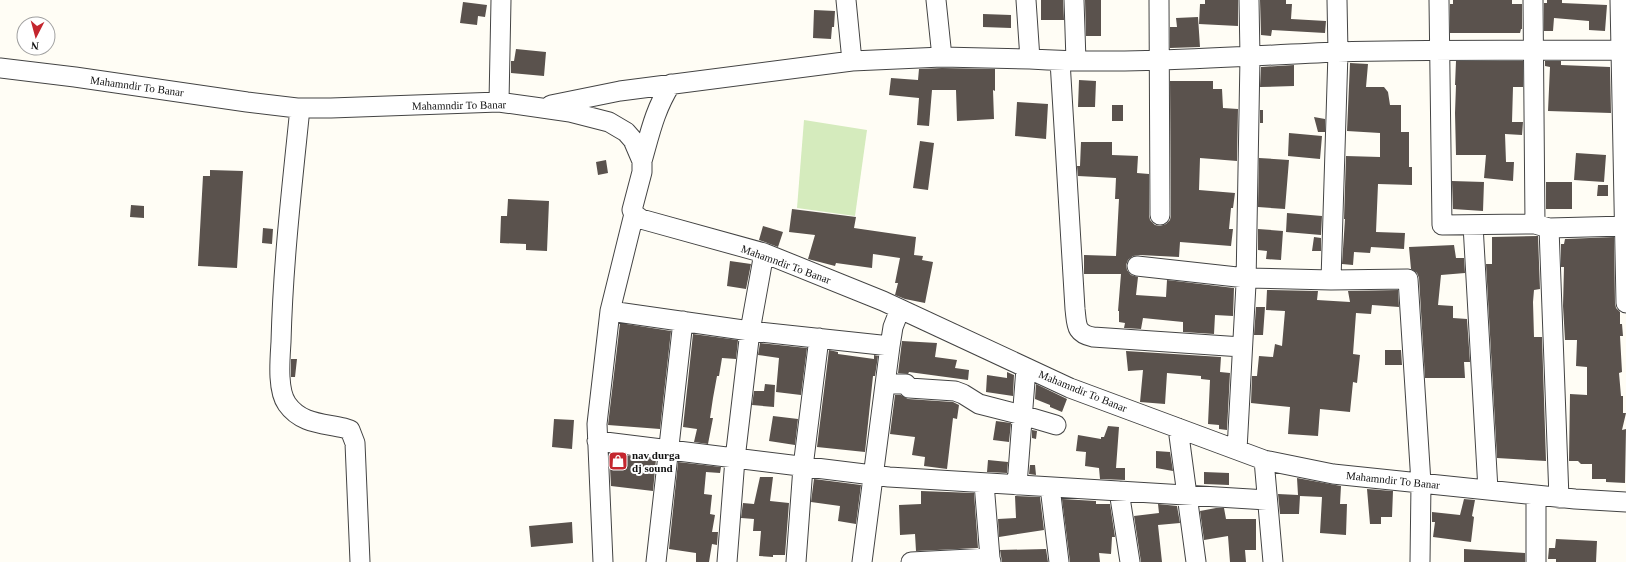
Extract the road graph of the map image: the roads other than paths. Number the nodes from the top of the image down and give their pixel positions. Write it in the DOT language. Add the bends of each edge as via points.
graph roads {
  1 [pos="501,0"];
  2 [pos="846,0"];
  3 [pos="936,0"];
  4 [pos="1026,0"];
  5 [pos="1074,0"];
  6 [pos="1159,0"];
  7 [pos="1249,0"];
  8 [pos="1337,0"];
  9 [pos="1439,0"];
  10 [pos="1533,0"];
  11 [pos="1620,0"];
  12 [pos="1623,50"];
  13 [pos="1440,51"];
  14 [pos="1534,51"];
  15 [pos="1338,52"];
  16 [pos="942,57"];
  17 [pos="1250,57"];
  18 [pos="1030,59"];
  19 [pos="1160,60"];
  20 [pos="852,61"];
  21 [pos="1068,61"];
  22 [pos="0,68"];
  23 [pos="671,84"];
  24 [pos="499,102"];
  25 [pos="300,108"];
  26 [pos="538,108"];
  27 [pos="642,161"];
  28 [pos="634,214"];
  29 [pos="1160,215"];
  30 [pos="1473,225"];
  31 [pos="1542,226"];
  32 [pos="1625,226"];
  33 [pos="764,253"];
  34 [pos="1137,266"];
  35 [pos="1246,278"];
  36 [pos="1331,280"];
  37 [pos="1626,303"];
  38 [pos="900,309"];
  39 [pos="610,311"];
  40 [pos="683,321"];
  41 [pos="750,331"];
  42 [pos="819,338"];
  43 [pos="890,346"];
  44 [pos="1242,347"];
  45 [pos="1026,368"];
  46 [pos="885,384"];
  47 [pos="1022,415"];
  48 [pos="1056,425"];
  49 [pos="1178,428"];
  50 [pos="597,441"];
  51 [pos="668,450"];
  52 [pos="1237,450"];
  53 [pos="735,459"];
  54 [pos="1264,460"];
  55 [pos="803,467"];
  56 [pos="872,476"];
  57 [pos="984,483"];
  58 [pos="1421,483"];
  59 [pos="1017,485"];
  60 [pos="1050,487"];
  61 [pos="1488,490"];
  62 [pos="1119,491"];
  63 [pos="1188,495"];
  64 [pos="1536,495"];
  65 [pos="1559,498"];
  66 [pos="1268,500"];
  67 [pos="1626,502"];
  68 [pos="991,560"];
  69 [pos="360,562"];
  70 [pos="603,562"];
  71 [pos="656,562"];
  72 [pos="727,562"];
  73 [pos="796,562"];
  74 [pos="862,562"];
  75 [pos="912,562"];
  76 [pos="1059,562"];
  77 [pos="1130,562"];
  78 [pos="1196,562"];
  79 [pos="1273,562"];
  80 [pos="1420,562"];
  81 [pos="1536,562"];
  1 -- 24 [label="street"];
  2 -- 20 [label="street"];
  3 -- 16 [label="street"];
  4 -- 18 [label="street"];
  5 -- 21 [label="street"];
  6 -- 19 [label="street"];
  7 -- 17 [label="street"];
  8 -- 15 [label="street"];
  9 -- 13 [label="street"];
  10 -- 14 [label="street"];
  11 -- 12 [label="street"];
  12 -- 14 [label="street"];
  12 -- 32 [label="street"];
  13 -- 14 [label="street"];
  13 -- 15 [label="street"];
  13 -- 30 [label="street" via="1442,225"];
  14 -- 31 [label="street"];
  15 -- 17 [label="street"];
  15 -- 36 [label="street"];
  16 -- 18 [label="street"];
  16 -- 20 [label="street"];
  17 -- 19 [label="street"];
  17 -- 35 [label="street"];
  18 -- 21 [label="street"];
  19 -- 21 [label="street"];
  19 -- 29 [label="street"];
  20 -- 23 [label="street"];
  21 -- 44 [label="street" via="1075,309 1078,329 1084,335 1093,337"];
  22 -- 25 [label="street, Mahamndir To Banar"];
  23 -- 26 [label="street" via="620,91"];
  23 -- 27 [label="street" via="654,116"];
  24 -- 25 [label="street, Mahamndir To Banar"];
  24 -- 26 [label="street, Mahamndir To Banar"];
  25 -- 69 [label="street" via="282,300 280,372 283,396 286,404 306,420 350,430 353,436 357,471"];
  26 -- 27 [label="street, Mahamndir To Banar" via="570,112 609,122 626,132 633,140"];
  27 -- 28 [label="street" via="642,172 632,210"];
  28 -- 33 [label="street, Mahamndir To Banar" via="641,219"];
  28 -- 39 [label="street"];
  30 -- 31 [label="street"];
  30 -- 61 [label="street"];
  31 -- 32 [label="street"];
  31 -- 65 [label="street"];
  32 -- 37 [label="street"];
  33 -- 38 [label="street, Mahamndir To Banar"];
  33 -- 41 [label="street"];
  34 -- 35 [label="street"];
  35 -- 36 [label="street"];
  35 -- 44 [label="street"];
  36 -- 58 [label="street" via="1408,278"];
  38 -- 43 [label="street" via="893,327"];
  38 -- 45 [label="street, Mahamndir To Banar"];
  39 -- 40 [label="street"];
  39 -- 50 [label="street"];
  40 -- 41 [label="street"];
  40 -- 51 [label="street"];
  41 -- 42 [label="street"];
  41 -- 53 [label="street"];
  42 -- 43 [label="street"];
  42 -- 55 [label="street"];
  43 -- 46 [label="street"];
  44 -- 52 [label="street"];
  45 -- 47 [label="street"];
  45 -- 49 [label="street, Mahamndir To Banar" via="1070,388"];
  46 -- 47 [label="street" via="906,384 908,388 955,391 979,404"];
  46 -- 56 [label="street"];
  47 -- 48 [label="street"];
  47 -- 59 [label="street"];
  49 -- 52 [label="street, Mahamndir To Banar"];
  49 -- 63 [label="street"];
  50 -- 51 [label="street"];
  50 -- 70 [label="street"];
  51 -- 53 [label="street"];
  51 -- 71 [label="street"];
  52 -- 54 [label="street, Mahamndir To Banar"];
  53 -- 55 [label="street"];
  53 -- 72 [label="street"];
  54 -- 58 [label="street, Mahamndir To Banar" via="1333,474"];
  54 -- 66 [label="street"];
  55 -- 56 [label="street"];
  55 -- 73 [label="street"];
  56 -- 57 [label="street"];
  56 -- 74 [label="street"];
  57 -- 59 [label="street"];
  57 -- 68 [label="street"];
  58 -- 61 [label="street, Mahamndir To Banar"];
  58 -- 80 [label="street"];
  59 -- 60 [label="street"];
  60 -- 62 [label="street"];
  60 -- 76 [label="street"];
  61 -- 64 [label="street, Mahamndir To Banar"];
  62 -- 63 [label="street"];
  62 -- 77 [label="street"];
  63 -- 66 [label="street"];
  63 -- 78 [label="street"];
  64 -- 65 [label="street, Mahamndir To Banar"];
  64 -- 81 [label="street"];
  65 -- 67 [label="street, Mahamndir To Banar"];
  66 -- 79 [label="street"];
  68 -- 75 [label="street"];
}
